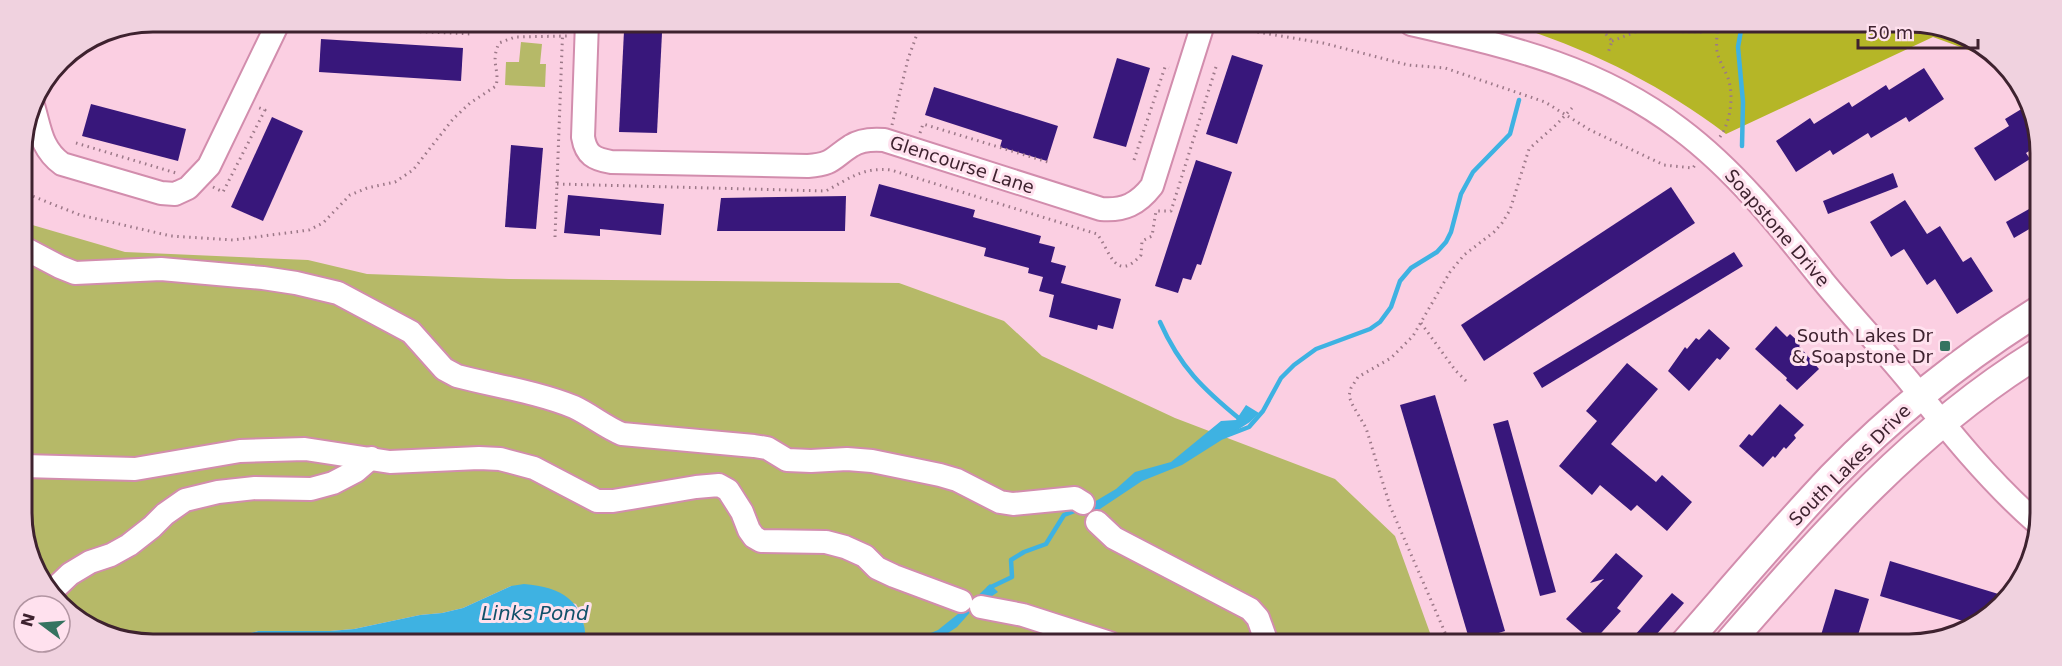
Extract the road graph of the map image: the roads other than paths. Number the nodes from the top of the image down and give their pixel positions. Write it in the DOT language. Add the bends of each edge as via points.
graph roads {
  1 [pos="274,32"];
  2 [pos="587,32"];
  3 [pos="1209,32"];
  4 [pos="1446,32"];
  5 [pos="37,118"];
  6 [pos="32,252"];
  7 [pos="2030,316"];
  8 [pos="2030,359"];
  9 [pos="1920,395"];
  10 [pos="1943,422"];
  11 [pos="371,458"];
  12 [pos="32,466"];
  13 [pos="1083,503"];
  14 [pos="2030,516"];
  15 [pos="1096,522"];
  16 [pos="56,587"];
  17 [pos="1082,634"];
  18 [pos="1264,634"];
  19 [pos="1693,634"];
  20 [pos="1737,634"];
  1 -- 5 [label="street" via="209,166 188,188 175,194 62,164 45,147"];
  2 -- 3 [label="street, Glencourse Lane" via="583,137 585,147 599,160 822,165 850,146 871,139 889,141 1114,210 1135,204 1152,186"];
  4 -- 9 [label="street, Soapstone Drive" via="1503,45 1573,68 1639,102 1680,129 1770,215"];
  6 -- 13 [label="street" via="75,273 161,269 263,278 338,293 411,332 444,369 566,405 622,434 767,448 787,460 872,461 948,477 1000,502 1013,504 1075,498"];
  7 -- 9 [label="main road, South Lakes Drive"];
  8 -- 10 [label="main road, South Lakes Drive"];
  9 -- 10 [label="street, Soapstone Drive"];
  9 -- 19 [label="main road, South Lakes Drive" via="1833,477"];
  10 -- 14 [label="street, Soapstone Drive" via="1996,485"];
  10 -- 20 [label="main road, South Lakes Drive" via="1846,511"];
  11 -- 12 [label="street" via="296,449 240,451 135,469"];
  11 -- 16 [label="street" via="333,483 311,489 255,488 185,500 129,545 90,562"];
  11 -- 17 [label="street" via="398,462 500,459 534,468 597,501 719,485 728,490 749,530 761,541 826,542 845,547 894,576 971,604"];
  15 -- 18 [label="street" via="1114,538 1250,609"];
}
